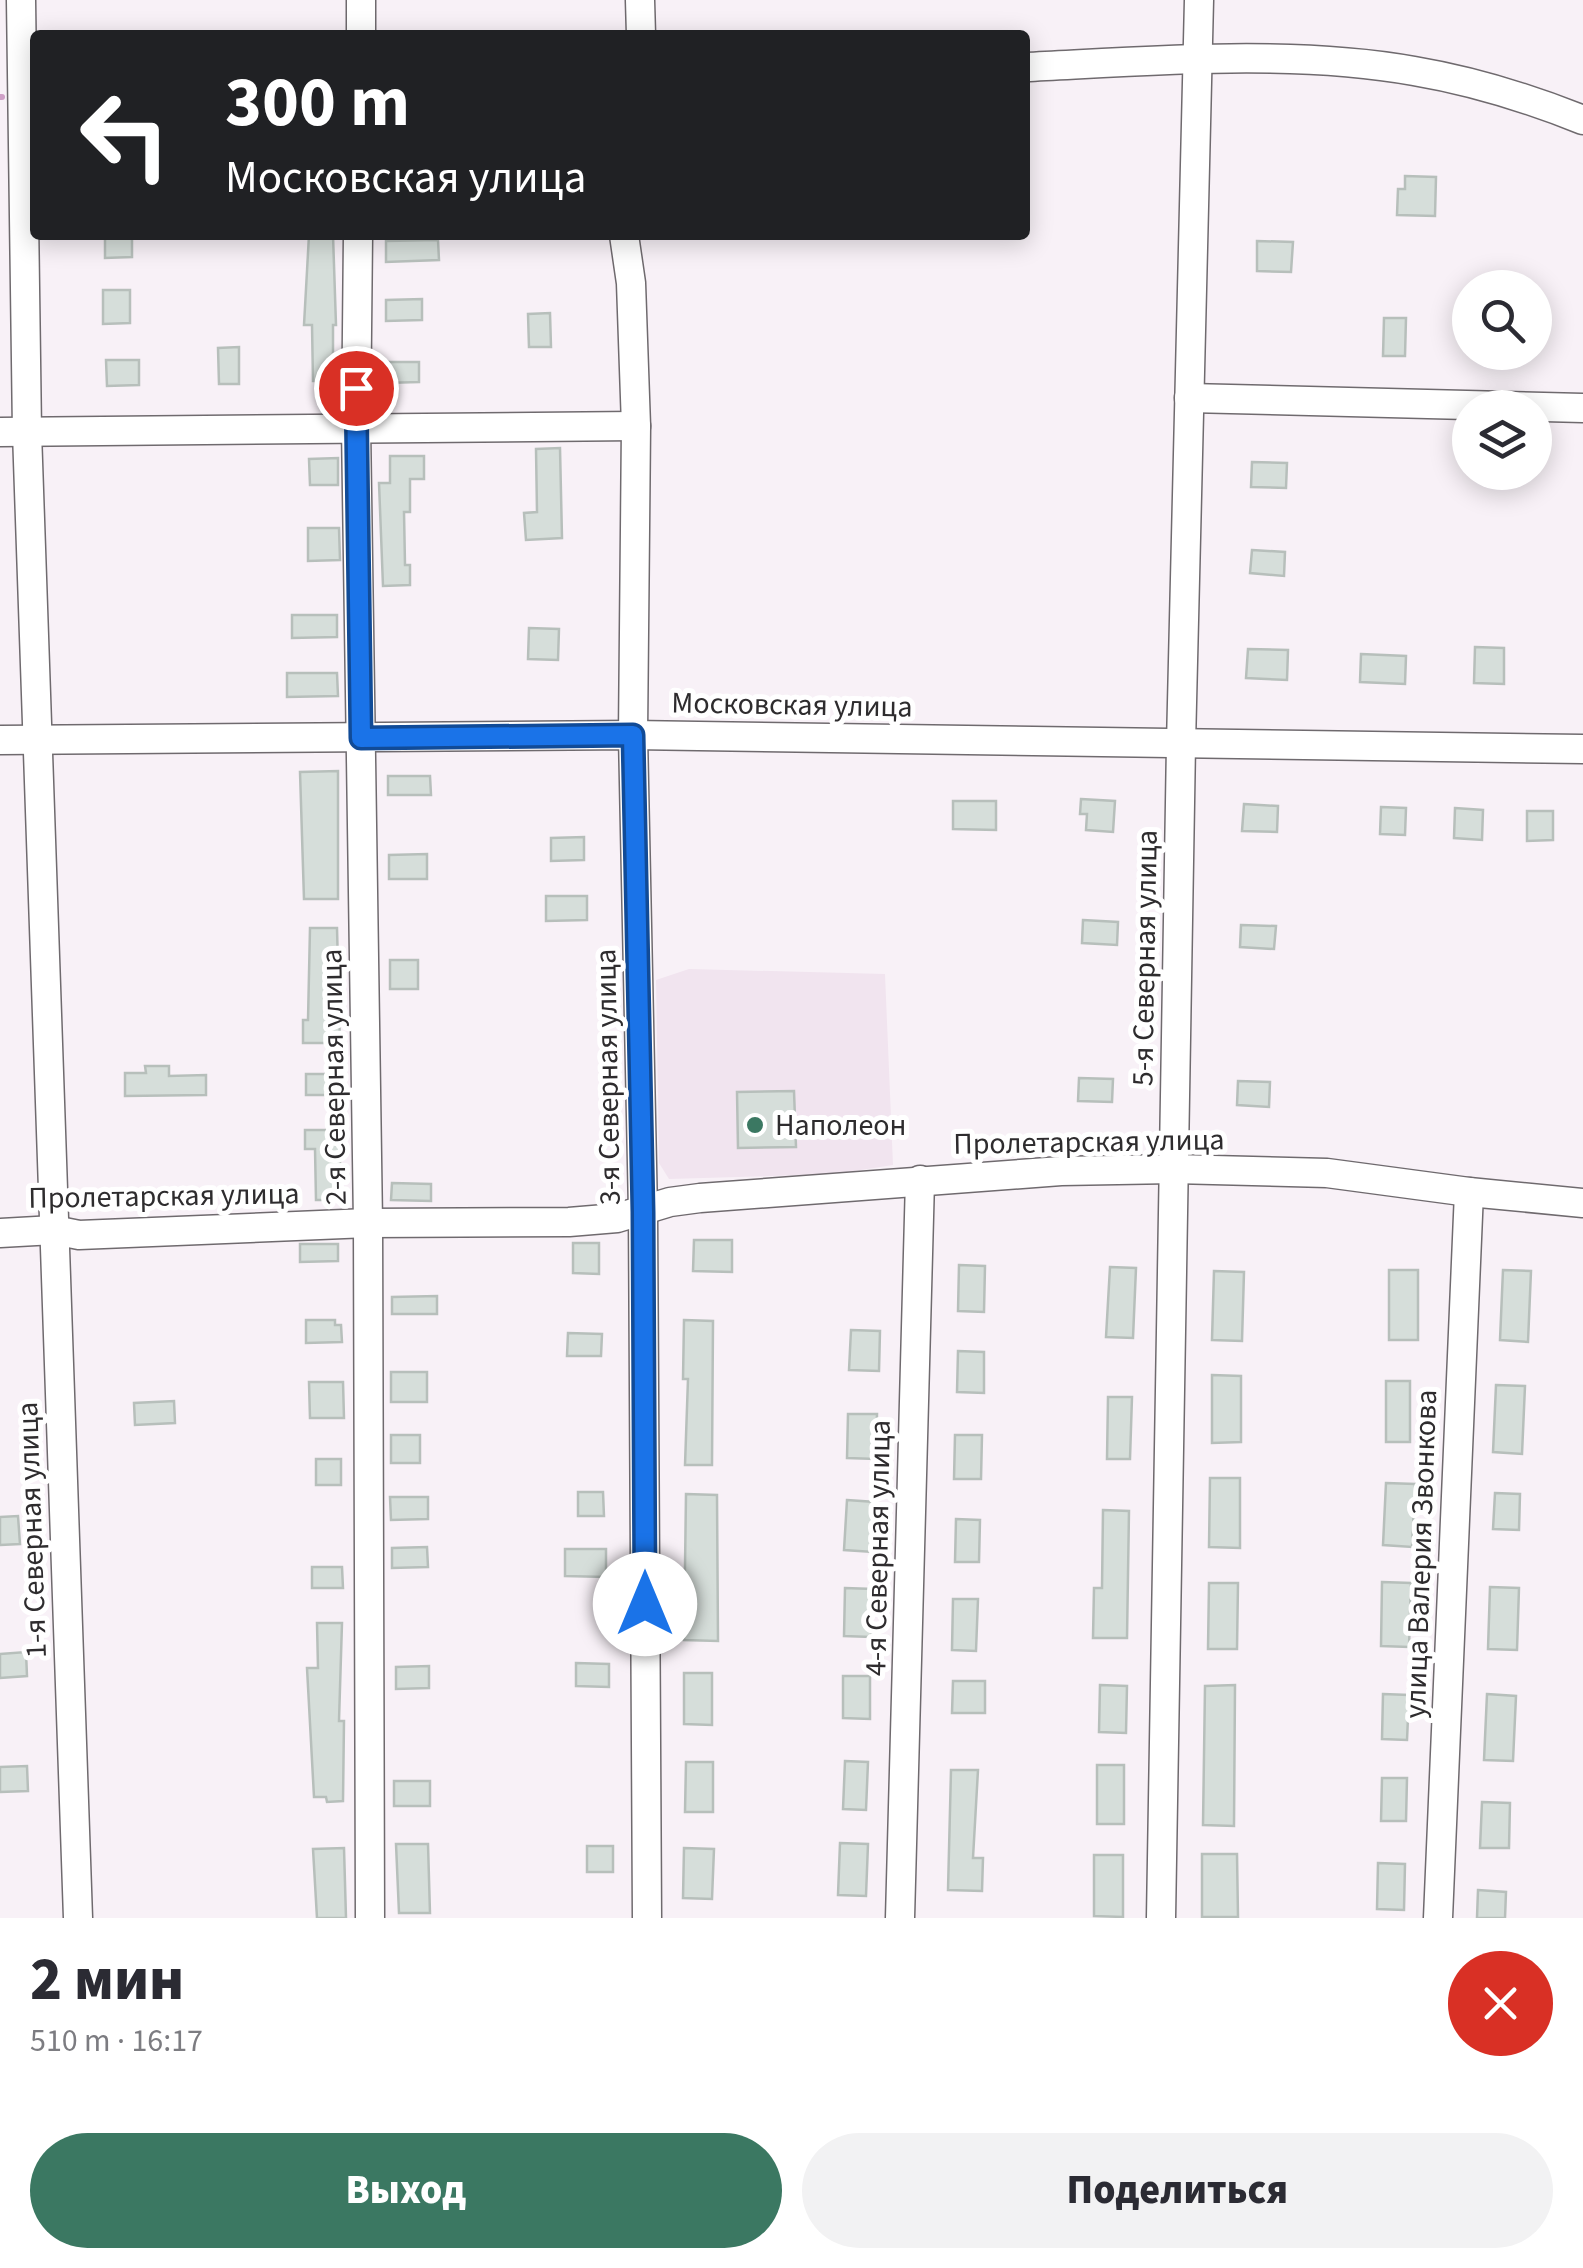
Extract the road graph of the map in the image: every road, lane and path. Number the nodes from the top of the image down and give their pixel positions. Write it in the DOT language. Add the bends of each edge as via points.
graph roads {
  1 [pos="21,0"];
  2 [pos="361,0"];
  3 [pos="640,0"];
  4 [pos="1200,0"];
  5 [pos="360,30"];
  6 [pos="641,30"];
  7 [pos="1198,59"];
  8 [pos="1030,67"];
  9 [pos="19,114"];
  10 [pos="1583,120"];
  11 [pos="358,240"];
  12 [pos="625,240"];
  13 [pos="1190,398"];
  14 [pos="1583,408"];
  15 [pos="356,426"];
  16 [pos="636,426"];
  17 [pos="13,432"];
  18 [pos="633,735"];
  19 [pos="361,738"];
  20 [pos="0,740"];
  21 [pos="39,740"];
  22 [pos="1180,744"];
  23 [pos="1583,749"];
  24 [pos="1174,1169"];
  25 [pos="920,1180"];
  26 [pos="1469,1192"];
  27 [pos="1583,1203"];
  28 [pos="643,1212"];
  29 [pos="368,1223"];
  30 [pos="54,1230"];
  31 [pos="0,1232"];
  32 [pos="78,1918"];
  33 [pos="370,1918"];
  34 [pos="647,1918"];
  35 [pos="900,1918"];
  36 [pos="1161,1918"];
  37 [pos="1438,1918"];
  1 -- 9 [label="street, 1-я Северная улица"];
  2 -- 5 [label="street"];
  3 -- 6 [label="street"];
  4 -- 7 [label="street, 5-я Северная улица"];
  7 -- 8 [label="street"];
  7 -- 10 [label="street" via="1412,70 1524,97"];
  7 -- 13 [label="street, 5-я Северная улица"];
  9 -- 17 [label="street, 1-я Северная улица"];
  11 -- 15 [label="street, 2-я Северная улица"];
  12 -- 16 [label="street, 3-я Северная улица"];
  13 -- 14 [label="street"];
  13 -- 22 [label="street, 5-я Северная улица"];
  15 -- 16 [label="street"];
  15 -- 17 [label="street"];
  15 -- 19 [label="street, 2-я Северная улица"];
  16 -- 18 [label="street, 3-я Северная улица"];
  17 -- 21 [label="street, 1-я Северная улица"];
  18 -- 19 [label="street, Московская улица"];
  18 -- 22 [label="street, Московская улица"];
  18 -- 28 [label="street, 3-я Северная улица"];
  19 -- 21 [label="street, Московская улица"];
  19 -- 29 [label="street, 2-я Северная улица"];
  20 -- 21 [label="street, Московская улица"];
  21 -- 30 [label="street, 1-я Северная улица"];
  22 -- 23 [label="street, Московская улица"];
  22 -- 24 [label="street, 5-я Северная улица"];
  24 -- 25 [label="street, Пролетарская улица"];
  24 -- 26 [label="street, Пролетарская улица" via="1327,1173"];
  24 -- 36 [label="street, 5-я Северная улица"];
  25 -- 28 [label="street, Пролетарская улица" via="700,1198"];
  25 -- 35 [label="street, 4-я Северная улица"];
  26 -- 27 [label="street, Пролетарская улица"];
  26 -- 37 [label="street, улица Валерия Звонкова"];
  28 -- 29 [label="street, Пролетарская улица" via="569,1222"];
  28 -- 34 [label="street, 3-я Северная улица"];
  29 -- 30 [label="street, Пролетарская улица" via="79,1236"];
  29 -- 33 [label="street, 2-я Северная улица"];
  30 -- 31 [label="street, Пролетарская улица"];
  30 -- 32 [label="street, 1-я Северная улица"];
}
